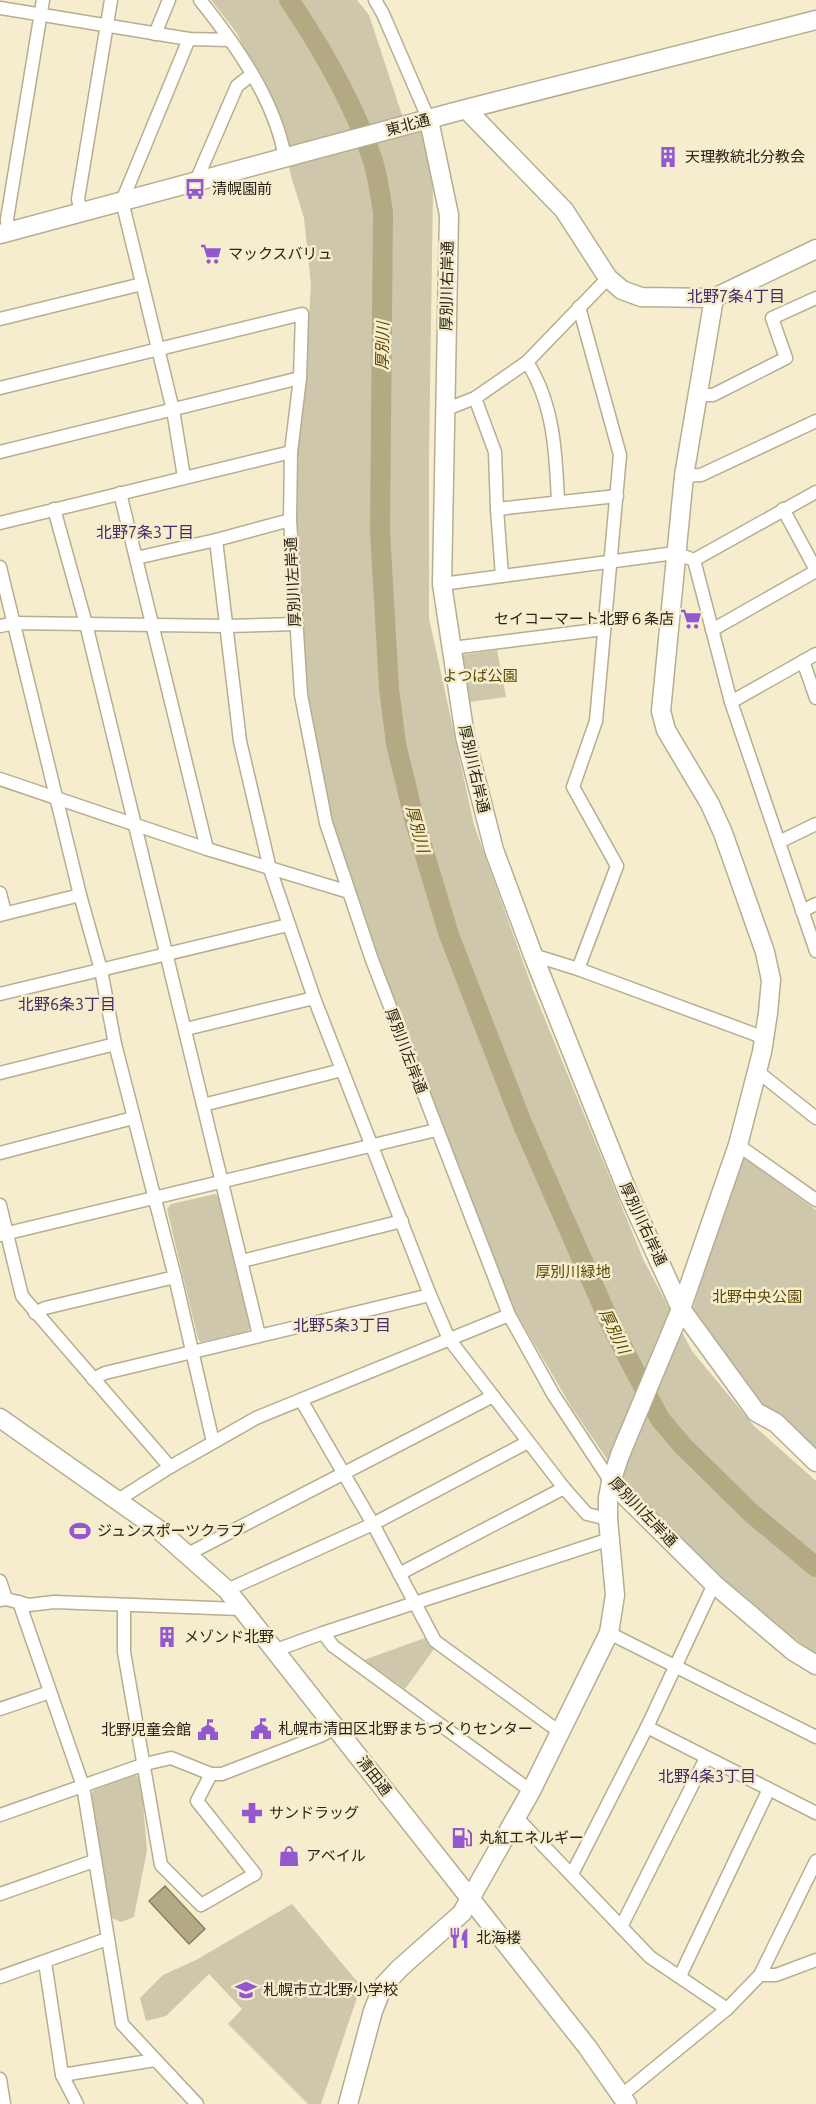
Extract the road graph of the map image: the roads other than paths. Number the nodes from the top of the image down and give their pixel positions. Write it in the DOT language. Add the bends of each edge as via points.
graph roads {
  1 [pos="43,0"];
  2 [pos="111,0"];
  3 [pos="169,0"];
  4 [pos="200,0"];
  5 [pos="375,0"];
  6 [pos="0,8"];
  7 [pos="41,15"];
  8 [pos="816,20"];
  9 [pos="107,26"];
  10 [pos="155,34"];
  11 [pos="189,39"];
  12 [pos="230,40"];
  13 [pos="251,75"];
  14 [pos="466,109"];
  15 [pos="429,120"];
  16 [pos="285,158"];
  17 [pos="196,181"];
  18 [pos="122,201"];
  19 [pos="81,212"];
  20 [pos="4,233"];
  21 [pos="816,249"];
  22 [pos="608,278"];
  23 [pos="142,284"];
  24 [pos="714,298"];
  25 [pos="816,298"];
  26 [pos="579,307"];
  27 [pos="0,319"];
  28 [pos="159,349"];
  29 [pos="527,362"];
  30 [pos="300,378"];
  31 [pos="0,388"];
  32 [pos="697,395"];
  33 [pos="475,398"];
  34 [pos="173,410"];
  35 [pos="444,410"];
  36 [pos="816,421"];
  37 [pos="0,452"];
  38 [pos="291,452"];
  39 [pos="684,476"];
  40 [pos="184,477"];
  41 [pos="816,492"];
  42 [pos="120,493"];
  43 [pos="617,496"];
  44 [pos="558,502"];
  45 [pos="54,509"];
  46 [pos="497,509"];
  47 [pos="783,509"];
  48 [pos="290,520"];
  49 [pos="0,523"];
  50 [pos="216,540"];
  51 [pos="675,553"];
  52 [pos="136,558"];
  53 [pos="694,560"];
  54 [pos="610,561"];
  55 [pos="0,567"];
  56 [pos="816,570"];
  57 [pos="502,576"];
  58 [pos="442,584"];
  59 [pos="15,623"];
  60 [pos="86,624"];
  61 [pos="152,624"];
  62 [pos="296,624"];
  63 [pos="0,626"];
  64 [pos="226,626"];
  65 [pos="604,629"];
  66 [pos="712,630"];
  67 [pos="452,648"];
  68 [pos="816,654"];
  69 [pos="803,661"];
  70 [pos="816,698"];
  71 [pos="731,702"];
  72 [pos="0,779"];
  73 [pos="57,798"];
  74 [pos="816,824"];
  75 [pos="135,825"];
  76 [pos="779,842"];
  77 [pos="207,849"];
  78 [pos="270,869"];
  79 [pos="349,892"];
  80 [pos="0,893"];
  81 [pos="80,895"];
  82 [pos="816,904"];
  83 [pos="802,910"];
  84 [pos="3,914"];
  85 [pos="288,925"];
  86 [pos="816,951"];
  87 [pos="167,953"];
  88 [pos="533,956"];
  89 [pos="578,969"];
  90 [pos="101,970"];
  91 [pos="0,994"];
  92 [pos="314,998"];
  93 [pos="186,1029"];
  94 [pos="765,1038"];
  95 [pos="115,1044"];
  96 [pos="342,1070"];
  97 [pos="757,1071"];
  98 [pos="0,1073"];
  99 [pos="203,1105"];
  100 [pos="133,1118"];
  101 [pos="816,1119"];
  102 [pos="436,1130"];
  103 [pos="372,1145"];
  104 [pos="738,1145"];
  105 [pos="0,1153"];
  106 [pos="222,1181"];
  107 [pos="154,1198"];
  108 [pos="816,1200"];
  109 [pos="0,1205"];
  110 [pos="402,1221"];
  111 [pos="3,1234"];
  112 [pos="242,1261"];
  113 [pos="175,1277"];
  114 [pos="430,1294"];
  115 [pos="681,1309"];
  116 [pos="35,1313"];
  117 [pos="509,1315"];
  118 [pos="259,1335"];
  119 [pos="449,1339"];
  120 [pos="193,1352"];
  121 [pos="93,1379"];
  122 [pos="493,1396"];
  123 [pos="301,1400"];
  124 [pos="0,1418"];
  125 [pos="213,1442"];
  126 [pos="528,1442"];
  127 [pos="816,1462"];
  128 [pos="170,1467"];
  129 [pos="342,1473"];
  130 [pos="611,1482"];
  131 [pos="564,1488"];
  132 [pos="118,1500"];
  133 [pos="608,1519"];
  134 [pos="373,1524"];
  135 [pos="610,1539"];
  136 [pos="188,1554"];
  137 [pos="399,1574"];
  138 [pos="0,1581"];
  139 [pos="714,1584"];
  140 [pos="227,1590"];
  141 [pos="3,1600"];
  142 [pos="19,1602"];
  143 [pos="415,1604"];
  144 [pos="124,1605"];
  145 [pos="240,1609"];
  146 [pos="323,1633"];
  147 [pos="609,1633"];
  148 [pos="276,1650"];
  149 [pos="816,1665"];
  150 [pos="676,1666"];
  151 [pos="50,1692"];
  152 [pos="0,1709"];
  153 [pos="337,1727"];
  154 [pos="647,1727"];
  155 [pos="561,1732"];
  156 [pos="816,1737"];
  157 [pos="706,1758"];
  158 [pos="145,1764"];
  159 [pos="211,1774"];
  160 [pos="83,1786"];
  161 [pos="769,1790"];
  162 [pos="531,1791"];
  163 [pos="816,1813"];
  164 [pos="0,1815"];
  165 [pos="517,1818"];
  166 [pos="94,1861"];
  167 [pos="816,1861"];
  168 [pos="572,1874"];
  169 [pos="813,1877"];
  170 [pos="0,1894"];
  171 [pos="470,1898"];
  172 [pos="621,1927"];
  173 [pos="107,1940"];
  174 [pos="816,1960"];
  175 [pos="45,1962"];
  176 [pos="760,1975"];
  177 [pos="680,1976"];
  178 [pos="0,1977"];
  179 [pos="727,2009"];
  180 [pos="155,2060"];
  181 [pos="62,2075"];
  182 [pos="0,2079"];
  183 [pos="624,2100"];
  184 [pos="4,2104"];
  185 [pos="77,2104"];
  186 [pos="197,2104"];
  187 [pos="348,2104"];
  1 -- 7 [label="street"];
  2 -- 9 [label="street"];
  3 -- 10 [label="street"];
  4 -- 12 [label="street"];
  5 -- 15 [label="street, 厚別川右岸通"];
  6 -- 7 [label="street"];
  7 -- 9 [label="street"];
  7 -- 20 [label="street"];
  8 -- 14 [label="street, 東北通"];
  9 -- 10 [label="street"];
  9 -- 19 [label="street" via="78,199"];
  10 -- 11 [label="street"];
  11 -- 12 [label="street"];
  11 -- 18 [label="street"];
  12 -- 13 [label="street"];
  13 -- 16 [label="street" via="271,112"];
  13 -- 17 [label="street" via="237,86"];
  14 -- 15 [label="street, 東北通"];
  14 -- 22 [label="street" via="564,210"];
  15 -- 16 [label="street, 東北通"];
  15 -- 35 [label="street, 厚別川右岸通" via="449,215"];
  16 -- 17 [label="street, 東北通"];
  17 -- 18 [label="street, 東北通"];
  18 -- 19 [label="street, 東北通"];
  18 -- 23 [label="street"];
  19 -- 20 [label="street, 東北通"];
  21 -- 24 [label="street"];
  22 -- 24 [label="street" via="622,290 641,297"];
  22 -- 26 [label="street"];
  23 -- 27 [label="street"];
  23 -- 28 [label="street"];
  24 -- 32 [label="street"];
  25 -- 32 [label="street" via="772,318 786,358 713,395"];
  26 -- 29 [label="street"];
  26 -- 43 [label="street" via="620,455"];
  28 -- 30 [label="street, 厚別川左岸通" via="302,314"];
  28 -- 31 [label="street"];
  28 -- 34 [label="street"];
  29 -- 33 [label="street"];
  29 -- 44 [label="street" via="538,378 555,440"];
  30 -- 34 [label="street"];
  30 -- 38 [label="street, 厚別川左岸通"];
  32 -- 39 [label="street"];
  33 -- 35 [label="street"];
  33 -- 46 [label="street" via="495,452"];
  34 -- 37 [label="street"];
  34 -- 40 [label="street"];
  35 -- 58 [label="street, 厚別川右岸通"];
  36 -- 39 [label="street" via="701,475"];
  38 -- 40 [label="street"];
  38 -- 48 [label="street, 厚別川左岸通"];
  39 -- 51 [label="street"];
  40 -- 42 [label="street"];
  41 -- 47 [label="street"];
  42 -- 45 [label="street"];
  42 -- 52 [label="street"];
  43 -- 44 [label="street"];
  43 -- 54 [label="street"];
  44 -- 46 [label="street"];
  45 -- 49 [label="street"];
  45 -- 60 [label="street"];
  46 -- 57 [label="street"];
  47 -- 53 [label="street"];
  47 -- 56 [label="street"];
  48 -- 50 [label="street"];
  48 -- 62 [label="street, 厚別川左岸通"];
  50 -- 52 [label="street"];
  50 -- 64 [label="street"];
  51 -- 53 [label="street"];
  51 -- 54 [label="street"];
  51 -- 94 [label="street" via="661,711 666,730 723,833 765,952 771,980"];
  52 -- 61 [label="street"];
  53 -- 66 [label="street"];
  54 -- 57 [label="street"];
  54 -- 65 [label="street"];
  55 -- 59 [label="street"];
  56 -- 66 [label="street"];
  57 -- 58 [label="street"];
  58 -- 67 [label="street, 厚別川右岸通"];
  59 -- 60 [label="street"];
  59 -- 63 [label="street"];
  59 -- 73 [label="street"];
  60 -- 61 [label="street"];
  60 -- 75 [label="street"];
  61 -- 64 [label="street"];
  61 -- 77 [label="street"];
  62 -- 64 [label="street"];
  62 -- 79 [label="street, 厚別川左岸通" via="301,695 314,767 326,823"];
  64 -- 78 [label="street" via="240,741"];
  65 -- 67 [label="street"];
  65 -- 89 [label="street" via="596,721 573,787 617,866"];
  66 -- 71 [label="street"];
  67 -- 88 [label="street, 厚別川右岸通" via="465,736 494,850"];
  68 -- 69 [label="street"];
  69 -- 70 [label="street"];
  69 -- 71 [label="street"];
  71 -- 76 [label="street"];
  72 -- 73 [label="street"];
  73 -- 75 [label="street"];
  73 -- 81 [label="street"];
  74 -- 76 [label="street"];
  75 -- 77 [label="street"];
  75 -- 87 [label="street"];
  76 -- 83 [label="street"];
  77 -- 78 [label="street"];
  78 -- 79 [label="street"];
  78 -- 85 [label="street"];
  79 -- 102 [label="street, 厚別川左岸通"];
  80 -- 84 [label="street"];
  81 -- 84 [label="street"];
  81 -- 90 [label="street"];
  82 -- 83 [label="street"];
  83 -- 86 [label="street"];
  85 -- 87 [label="street"];
  85 -- 92 [label="street"];
  87 -- 90 [label="street"];
  87 -- 93 [label="street"];
  88 -- 89 [label="street"];
  88 -- 115 [label="street, 厚別川右岸通" via="628,1193"];
  89 -- 94 [label="street"];
  90 -- 91 [label="street"];
  90 -- 95 [label="street"];
  92 -- 93 [label="street"];
  92 -- 96 [label="street"];
  93 -- 99 [label="street"];
  94 -- 97 [label="street"];
  95 -- 98 [label="street"];
  95 -- 100 [label="street"];
  96 -- 99 [label="street"];
  96 -- 103 [label="street"];
  97 -- 101 [label="street"];
  97 -- 104 [label="street"];
  99 -- 106 [label="street"];
  100 -- 105 [label="street"];
  100 -- 107 [label="street"];
  102 -- 103 [label="street"];
  102 -- 117 [label="street, 厚別川左岸通"];
  103 -- 106 [label="street"];
  103 -- 110 [label="street"];
  104 -- 108 [label="street"];
  104 -- 115 [label="street"];
  106 -- 107 [label="street"];
  106 -- 112 [label="street"];
  107 -- 111 [label="street"];
  107 -- 113 [label="street"];
  109 -- 111 [label="street"];
  110 -- 112 [label="street"];
  110 -- 114 [label="street"];
  111 -- 116 [label="street" via="22,1296"];
  112 -- 118 [label="street"];
  113 -- 116 [label="street"];
  113 -- 120 [label="street"];
  114 -- 118 [label="street"];
  114 -- 119 [label="street"];
  115 -- 127 [label="street, 厚別川右岸通" via="756,1412 776,1424"];
  115 -- 130 [label="street"];
  116 -- 121 [label="street"];
  117 -- 119 [label="street"];
  117 -- 130 [label="street, 厚別川左岸通" via="553,1394"];
  118 -- 120 [label="street"];
  119 -- 122 [label="street"];
  119 -- 123 [label="street"];
  120 -- 121 [label="street"];
  120 -- 125 [label="street"];
  121 -- 128 [label="street"];
  122 -- 126 [label="street"];
  122 -- 129 [label="street"];
  123 -- 125 [label="street" via="256,1418"];
  123 -- 129 [label="street"];
  124 -- 132 [label="street, 清田通"];
  125 -- 128 [label="street"];
  126 -- 131 [label="street"];
  126 -- 134 [label="street"];
  128 -- 132 [label="street"];
  129 -- 134 [label="street"];
  129 -- 136 [label="street"];
  130 -- 133 [label="street"];
  130 -- 139 [label="street, 厚別川左岸通"];
  131 -- 133 [label="street" via="586,1514"];
  131 -- 137 [label="street"];
  132 -- 136 [label="street, 清田通"];
  133 -- 135 [label="street"];
  134 -- 137 [label="street"];
  134 -- 140 [label="street"];
  135 -- 143 [label="street"];
  135 -- 147 [label="street" via="615,1595"];
  136 -- 140 [label="street, 清田通"];
  137 -- 143 [label="street"];
  138 -- 141 [label="street"];
  139 -- 149 [label="street, 厚別川左岸通"];
  139 -- 150 [label="street"];
  140 -- 145 [label="street, 清田通"];
  141 -- 142 [label="street"];
  142 -- 144 [label="street"];
  142 -- 151 [label="street"];
  143 -- 146 [label="street"];
  143 -- 155 [label="street" via="435,1641"];
  144 -- 145 [label="street"];
  144 -- 158 [label="street" via="124,1652"];
  145 -- 148 [label="street, 清田通"];
  146 -- 148 [label="street"];
  146 -- 162 [label="street" via="333,1646"];
  147 -- 150 [label="street"];
  147 -- 155 [label="street"];
  148 -- 153 [label="street, 清田通"];
  150 -- 154 [label="street"];
  150 -- 156 [label="street"];
  151 -- 152 [label="street"];
  151 -- 160 [label="street"];
  153 -- 159 [label="street" via="222,1774"];
  153 -- 171 [label="street, 清田通"];
  154 -- 157 [label="street"];
  154 -- 168 [label="street"];
  155 -- 162 [label="street"];
  157 -- 161 [label="street"];
  157 -- 172 [label="street"];
  158 -- 159 [label="street" via="171,1758"];
  158 -- 159 [label="street" via="161,1865 201,1905 255,1874 197,1801"];
  158 -- 160 [label="street"];
  160 -- 164 [label="street"];
  160 -- 166 [label="street"];
  161 -- 163 [label="street"];
  161 -- 177 [label="street"];
  162 -- 165 [label="street"];
  165 -- 168 [label="street"];
  165 -- 171 [label="street"];
  166 -- 170 [label="street"];
  166 -- 173 [label="street"];
  167 -- 169 [label="street"];
  168 -- 172 [label="street"];
  169 -- 176 [label="street"];
  171 -- 183 [label="street, 清田通"];
  171 -- 187 [label="street" via="462,1913 383,1986"];
  172 -- 177 [label="street" via="650,1957"];
  173 -- 175 [label="street"];
  173 -- 180 [label="street" via="122,2024"];
  174 -- 176 [label="street" via="776,1975"];
  175 -- 178 [label="street"];
  175 -- 181 [label="street"];
  176 -- 179 [label="street"];
  177 -- 179 [label="street"];
  179 -- 183 [label="street"];
  180 -- 181 [label="street"];
  180 -- 186 [label="street"];
  181 -- 185 [label="street"];
  182 -- 184 [label="street"];
}
